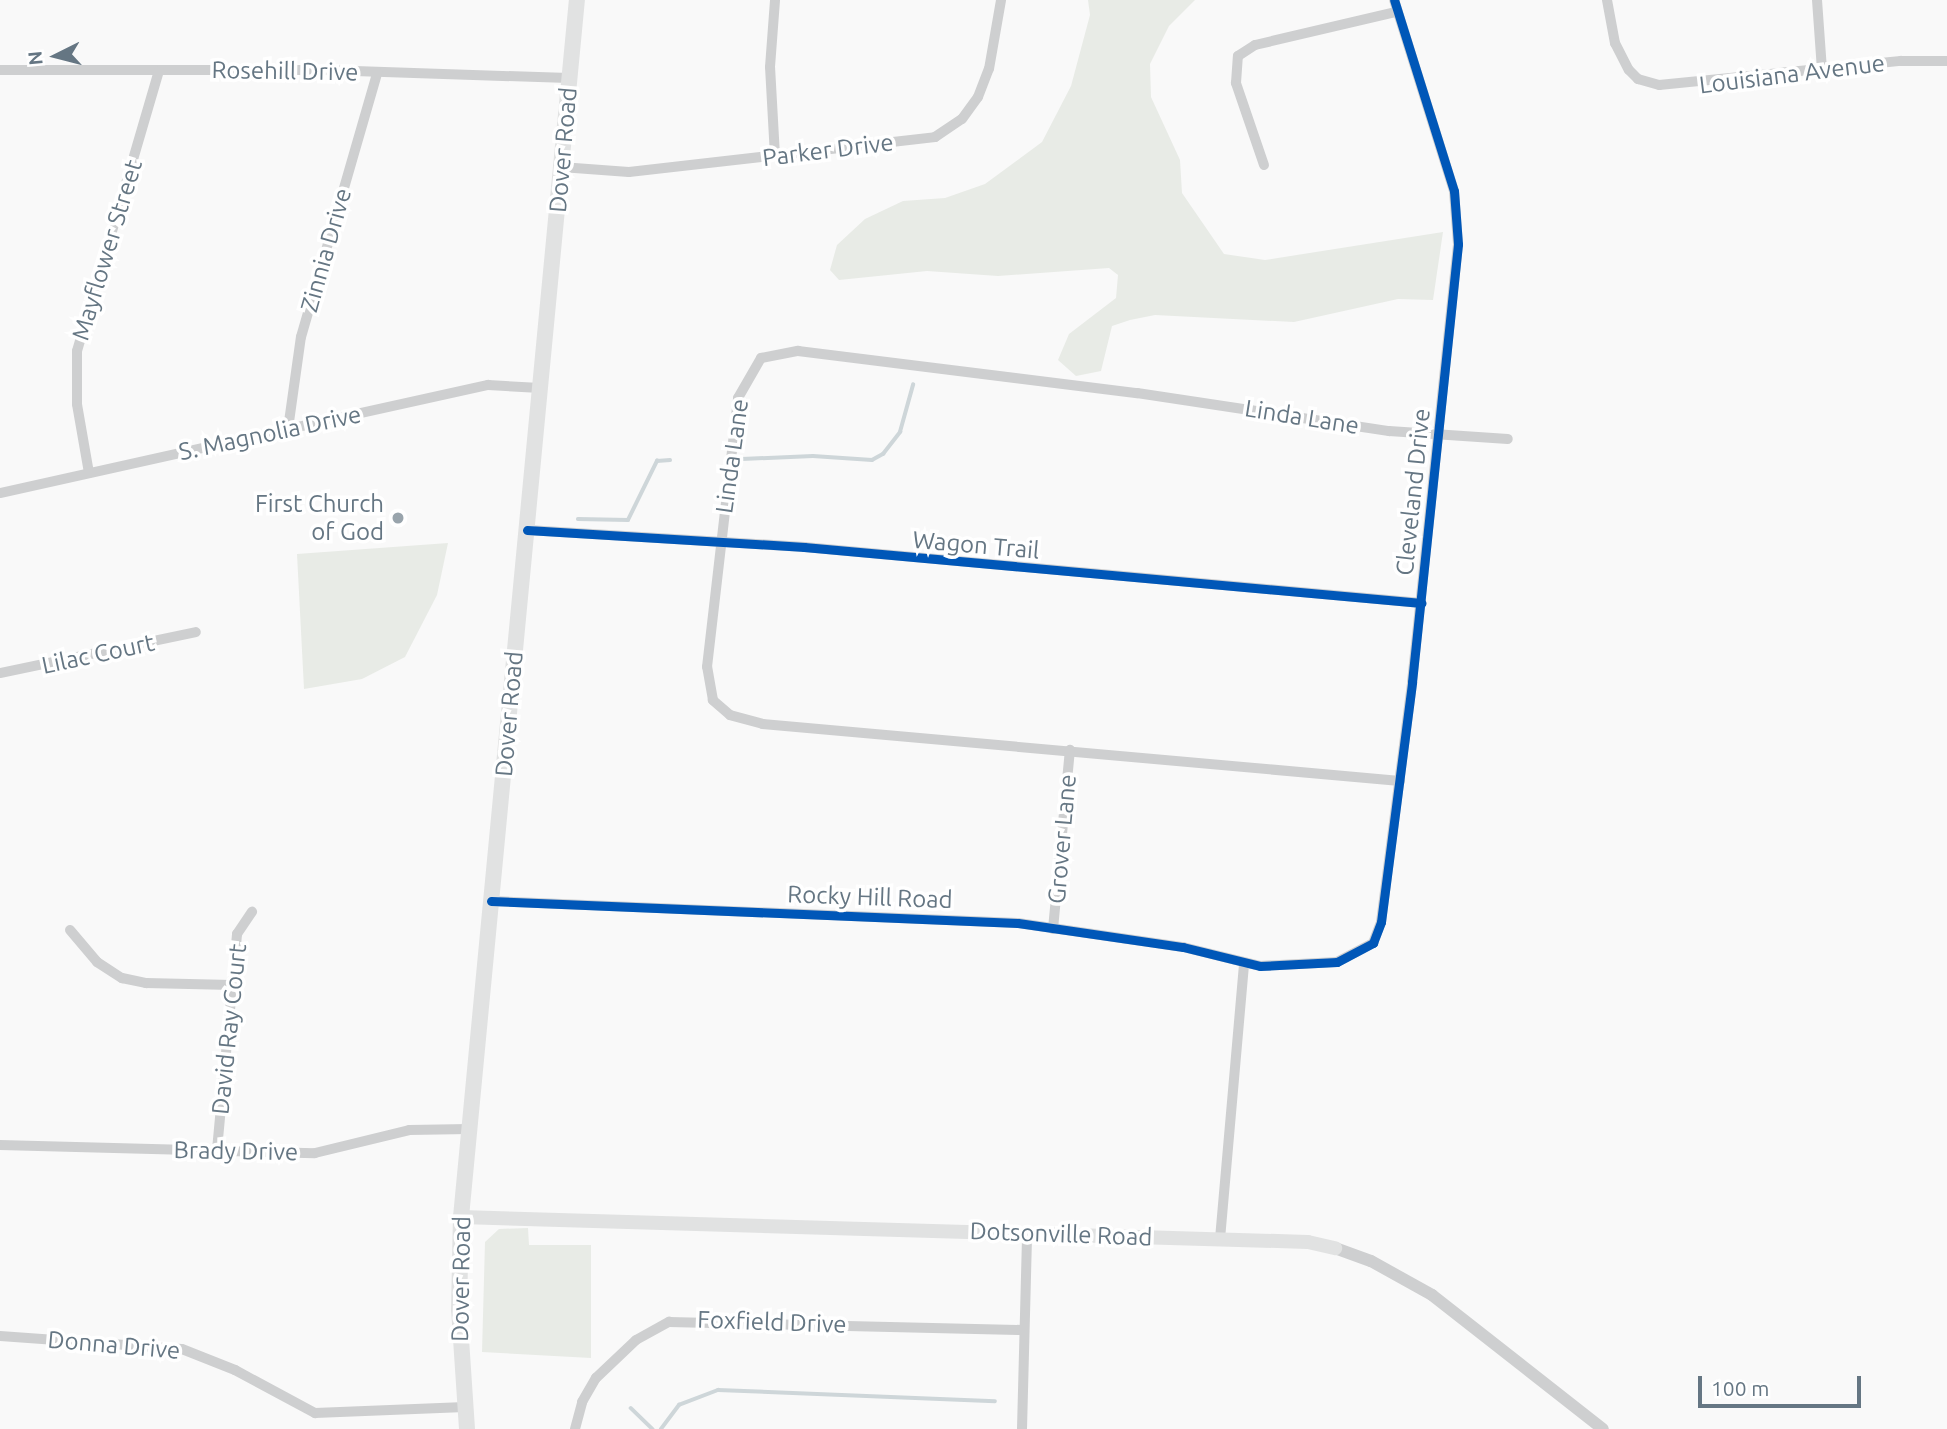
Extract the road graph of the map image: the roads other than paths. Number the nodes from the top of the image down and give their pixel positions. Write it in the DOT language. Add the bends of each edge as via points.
graph roads {
  1 [pos="576,0"];
  2 [pos="775,0"];
  3 [pos="1001,0"];
  4 [pos="1394,0"];
  5 [pos="1607,0"];
  6 [pos="1816,0"];
  7 [pos="1396,12"];
  8 [pos="1947,61"];
  9 [pos="0,70"];
  10 [pos="159,71"];
  11 [pos="1822,71"];
  12 [pos="377,73"];
  13 [pos="569,78"];
  14 [pos="775,156"];
  15 [pos="1264,165"];
  16 [pos="561,167"];
  17 [pos="540,388"];
  18 [pos="288,429"];
  19 [pos="1439,433"];
  20 [pos="1508,439"];
  21 [pos="89,473"];
  22 [pos="0,493"];
  23 [pos="527,530"];
  24 [pos="720,543"];
  25 [pos="1421,603"];
  26 [pos="196,632"];
  27 [pos="0,673"];
  28 [pos="1070,750"];
  29 [pos="1400,781"];
  30 [pos="491,901"];
  31 [pos="252,912"];
  32 [pos="1053,929"];
  33 [pos="70,930"];
  34 [pos="1244,964"];
  35 [pos="232,985"];
  36 [pos="470,1129"];
  37 [pos="0,1145"];
  38 [pos="217,1150"];
  39 [pos="460,1217"];
  40 [pos="1027,1233"];
  41 [pos="1220,1239"];
  42 [pos="1335,1248"];
  43 [pos="1024,1330"];
  44 [pos="0,1336"];
  45 [pos="465,1407"];
  46 [pos="467,1429"];
  47 [pos="575,1429"];
  48 [pos="1022,1429"];
  49 [pos="1603,1429"];
  1 -- 13 [label="main road, Dover Road"];
  2 -- 14 [label="street" via="770,67"];
  3 -- 14 [label="street, Parker Drive" via="989,69 978,97 962,119 935,137"];
  4 -- 7 [label="street, Cleveland Drive"];
  5 -- 11 [label="street, Louisiana Avenue" via="1615,43 1638,79 1677,86"];
  6 -- 11 [label="street"];
  7 -- 15 [label="street" via="1255,45 1238,56 1236,83"];
  7 -- 19 [label="street, Cleveland Drive" via="1457,204 1458,244"];
  8 -- 11 [label="street, Louisiana Avenue" via="1901,61"];
  9 -- 10 [label="street, Rosehill Drive"];
  10 -- 12 [label="street, Rosehill Drive"];
  10 -- 21 [label="street, Mayflower Street" via="77,351 77,404"];
  12 -- 13 [label="street, Rosehill Drive"];
  12 -- 18 [label="street, Zinnia Drive" via="301,337"];
  13 -- 16 [label="main road, Dover Road"];
  14 -- 16 [label="street, Parker Drive" via="629,172"];
  16 -- 17 [label="main road, Dover Road"];
  17 -- 18 [label="street, S. Magnolia Drive" via="488,385"];
  17 -- 23 [label="main road, Dover Road"];
  18 -- 21 [label="street, S. Magnolia Drive"];
  19 -- 20 [label="street, Linda Lane"];
  19 -- 24 [label="street, Linda Lane" via="1389,431 1007,376 777,352 754,363 738,398"];
  19 -- 25 [label="street, Cleveland Drive"];
  21 -- 22 [label="street, S. Magnolia Drive"];
  23 -- 24 [label="street, Wagon Trail"];
  23 -- 30 [label="main road, Dover Road"];
  24 -- 25 [label="street, Wagon Trail"];
  24 -- 28 [label="street, Linda Lane" via="708,675 713,700 730,715 763,724"];
  25 -- 29 [label="street, Cleveland Drive"];
  26 -- 27 [label="street, Lilac Court"];
  28 -- 29 [label="street, Linda Lane"];
  28 -- 32 [label="street, Grover Lane"];
  29 -- 34 [label="street, Cleveland Drive" via="1381,922 1373,943 1337,962 1280,967"];
  30 -- 32 [label="street, Rocky Hill Road" via="1018,923"];
  30 -- 36 [label="main road, Dover Road"];
  31 -- 35 [label="street, David Ray Court" via="237,934"];
  32 -- 34 [label="street, Rocky Hill Road" via="1183,947"];
  33 -- 35 [label="street" via="97,962 122,978"];
  34 -- 41 [label="street"];
  35 -- 38 [label="street, David Ray Court"];
  36 -- 38 [label="street, Brady Drive" via="409,1130 323,1153"];
  36 -- 39 [label="main road, Dover Road"];
  37 -- 38 [label="street, Brady Drive"];
  39 -- 40 [label="main road, Dotsonville Road"];
  39 -- 45 [label="main road, Dover Road"];
  40 -- 41 [label="main road, Dotsonville Road"];
  40 -- 43 [label="street"];
  41 -- 42 [label="main road, Dotsonville Road" via="1307,1242"];
  42 -- 49 [label="street, Dotsonville Road" via="1371,1261 1432,1295"];
  43 -- 47 [label="street, Foxfield Drive" via="669,1322 636,1340 596,1378 582,1402"];
  43 -- 48 [label="street"];
  44 -- 45 [label="street, Donna Drive" via="182,1349 235,1370 315,1413"];
  45 -- 46 [label="main road, Dover Road"];
}
